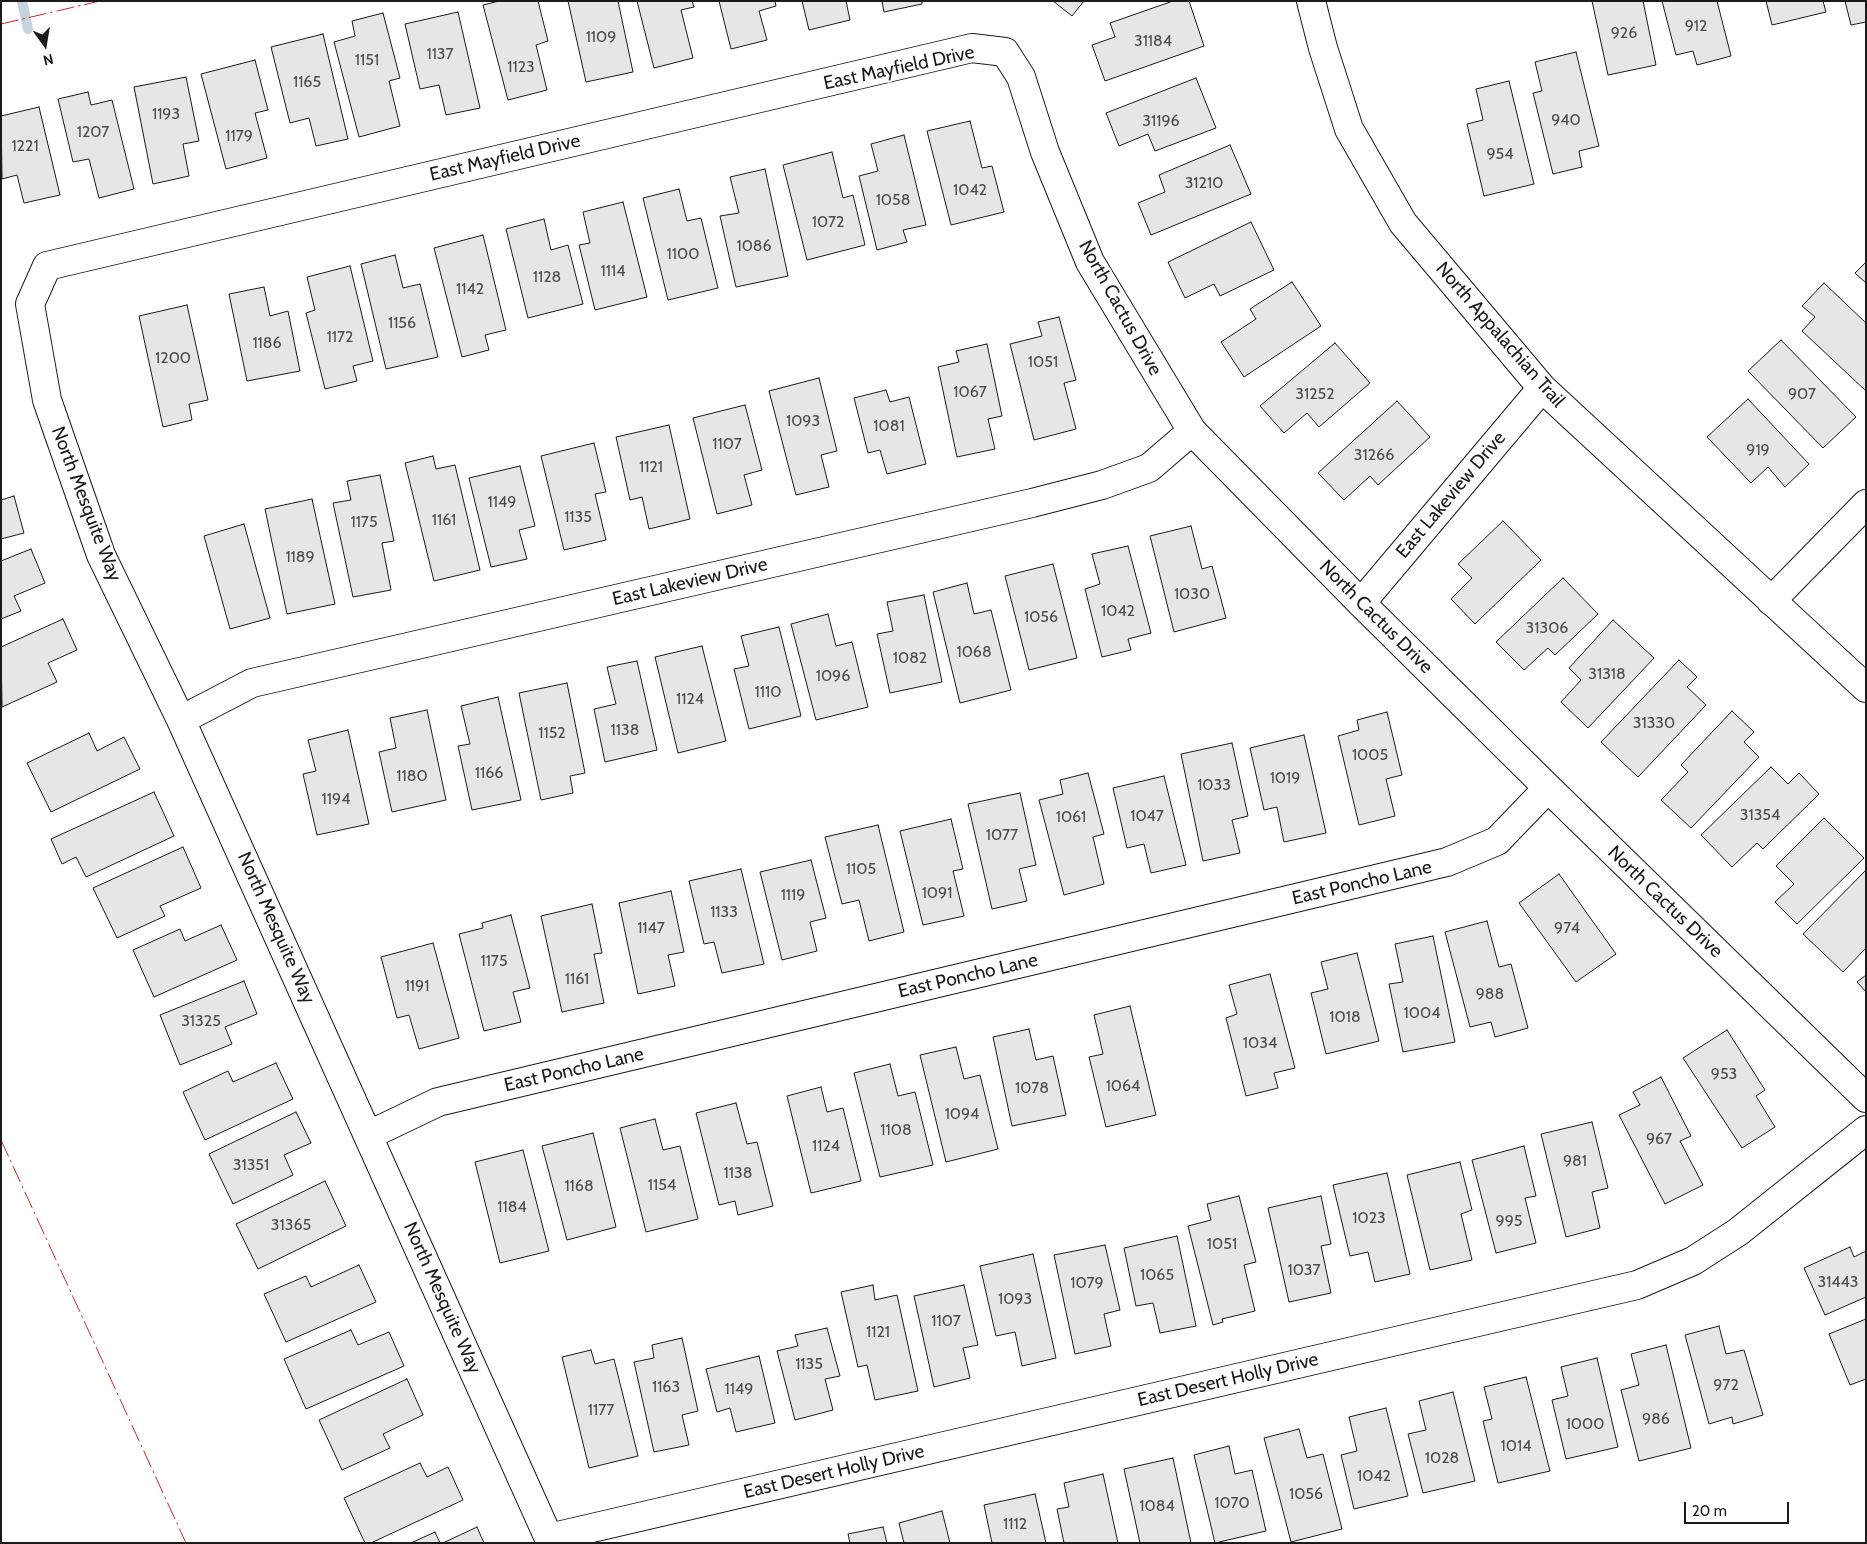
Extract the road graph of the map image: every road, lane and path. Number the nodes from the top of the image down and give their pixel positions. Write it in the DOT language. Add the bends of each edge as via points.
graph roads {
  1 [pos="1311,1"];
  2 [pos="1005,52"];
  3 [pos="30,304"];
  4 [pos="1542,388"];
  5 [pos="1192,431"];
  6 [pos="1866,504"];
  7 [pos="1771,601"];
  8 [pos="1361,603"];
  9 [pos="1866,688"];
  10 [pos="181,720"];
  11 [pos="1548,788"];
  12 [pos="1866,1098"];
  13 [pos="1866,1130"];
  14 [pos="370,1135"];
  15 [pos="550,1540"];
  1 -- 4 [label="street, North Appalachian Trail" via="1349,129 1403,223"];
  2 -- 3 [label="street, East Mayfield Drive" via="972,48 47,266"];
  2 -- 5 [label="street, North Cactus Drive" via="1021,77 1045,152 1090,262"];
  3 -- 10 [label="street, North Mesquite Way" via="47,400 102,555"];
  4 -- 7 [label="street, North Appalachian Trail"];
  4 -- 8 [label="street, East Lakeview Drive"];
  5 -- 8 [label="street, North Cactus Drive"];
  5 -- 10 [label="street, East Lakeview Drive" via="1149,468 1102,485 252,683"];
  6 -- 7 [label="street"];
  7 -- 9 [label="street, North Appalachian Trail"];
  8 -- 11 [label="street, North Cactus Drive"];
  10 -- 14 [label="street, North Mesquite Way"];
  11 -- 12 [label="street, North Cactus Drive"];
  11 -- 14 [label="street, East Poncho Lane" via="1497,841 1447,862 438,1102"];
  13 -- 15 [label="street, East Desert Holly Drive" via="1738,1232 1693,1261 1637,1285"];
  14 -- 15 [label="street, North Mesquite Way"];
}
